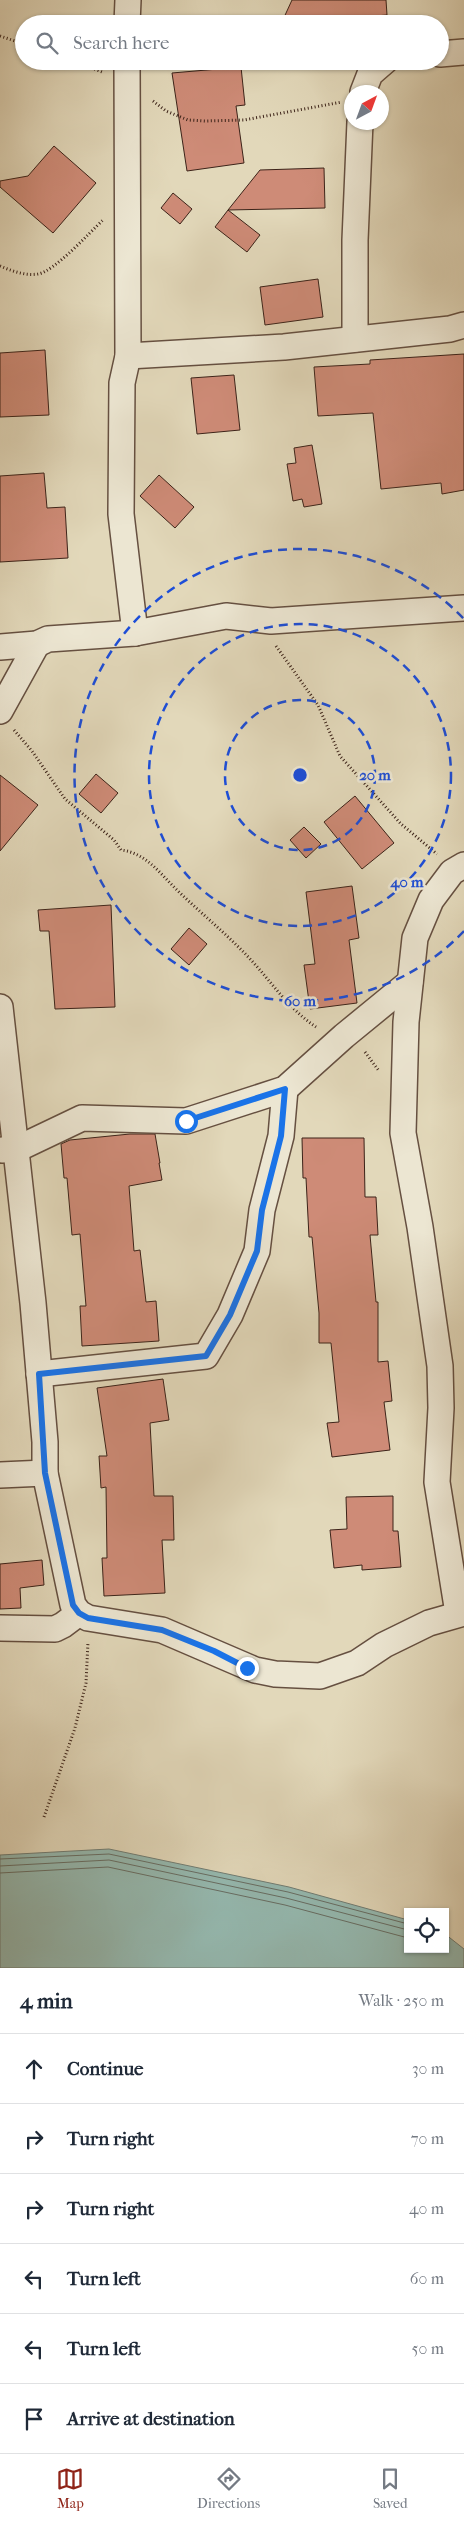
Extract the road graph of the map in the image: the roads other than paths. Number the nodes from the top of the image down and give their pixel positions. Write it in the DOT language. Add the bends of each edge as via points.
graph roads {
  1 [pos="128,0"];
  2 [pos="128,15"];
  3 [pos="464,52"];
  4 [pos="449,53"];
  5 [pos="375,70"];
  6 [pos="126,73"];
  7 [pos="366,85"];
  8 [pos="360,130"];
  9 [pos="464,325"];
  10 [pos="355,339"];
  11 [pos="128,356"];
  12 [pos="464,608"];
  13 [pos="135,633"];
  14 [pos="37,644"];
  15 [pos="0,648"];
  16 [pos="1,709"];
  17 [pos="458,869"];
  18 [pos="410,982"];
  19 [pos="0,1007"];
  20 [pos="285,1089"];
  21 [pos="9,1149"];
  22 [pos="39,1374"];
  23 [pos="45,1473"];
  24 [pos="0,1475"];
  25 [pos="461,1613"];
  26 [pos="84,1615"];
  27 [pos="0,1628"];
  1 -- 2 [label="street"];
  3 -- 4 [label="street"];
  5 -- 7 [label="street"];
  6 -- 11 [label="street"];
  8 -- 10 [label="street"];
  9 -- 10 [label="street"];
  10 -- 11 [label="street" via="284,347"];
  11 -- 13 [label="street" via="122,383 121,514"];
  12 -- 13 [label="street" via="299,620 226,616"];
  13 -- 14 [label="street" via="48,640"];
  14 -- 15 [label="street"];
  14 -- 16 [label="street"];
  17 -- 18 [label="street" via="431,900 415,938"];
  18 -- 20 [label="street"];
  18 -- 25 [label="street" via="403,1133 440,1366 437,1482"];
  19 -- 21 [label="street"];
  20 -- 21 [label="street" via="186,1121 82,1118"];
  20 -- 22 [label="street" via="281,1136 262,1210 257,1251 230,1315 206,1356"];
  21 -- 22 [label="street"];
  22 -- 23 [label="street"];
  23 -- 24 [label="street"];
  23 -- 26 [label="street" via="73,1605"];
  25 -- 26 [label="street" via="429,1623 346,1668 320,1676 255,1670 162,1630"];
  26 -- 27 [label="street" via="55,1629"];
}
